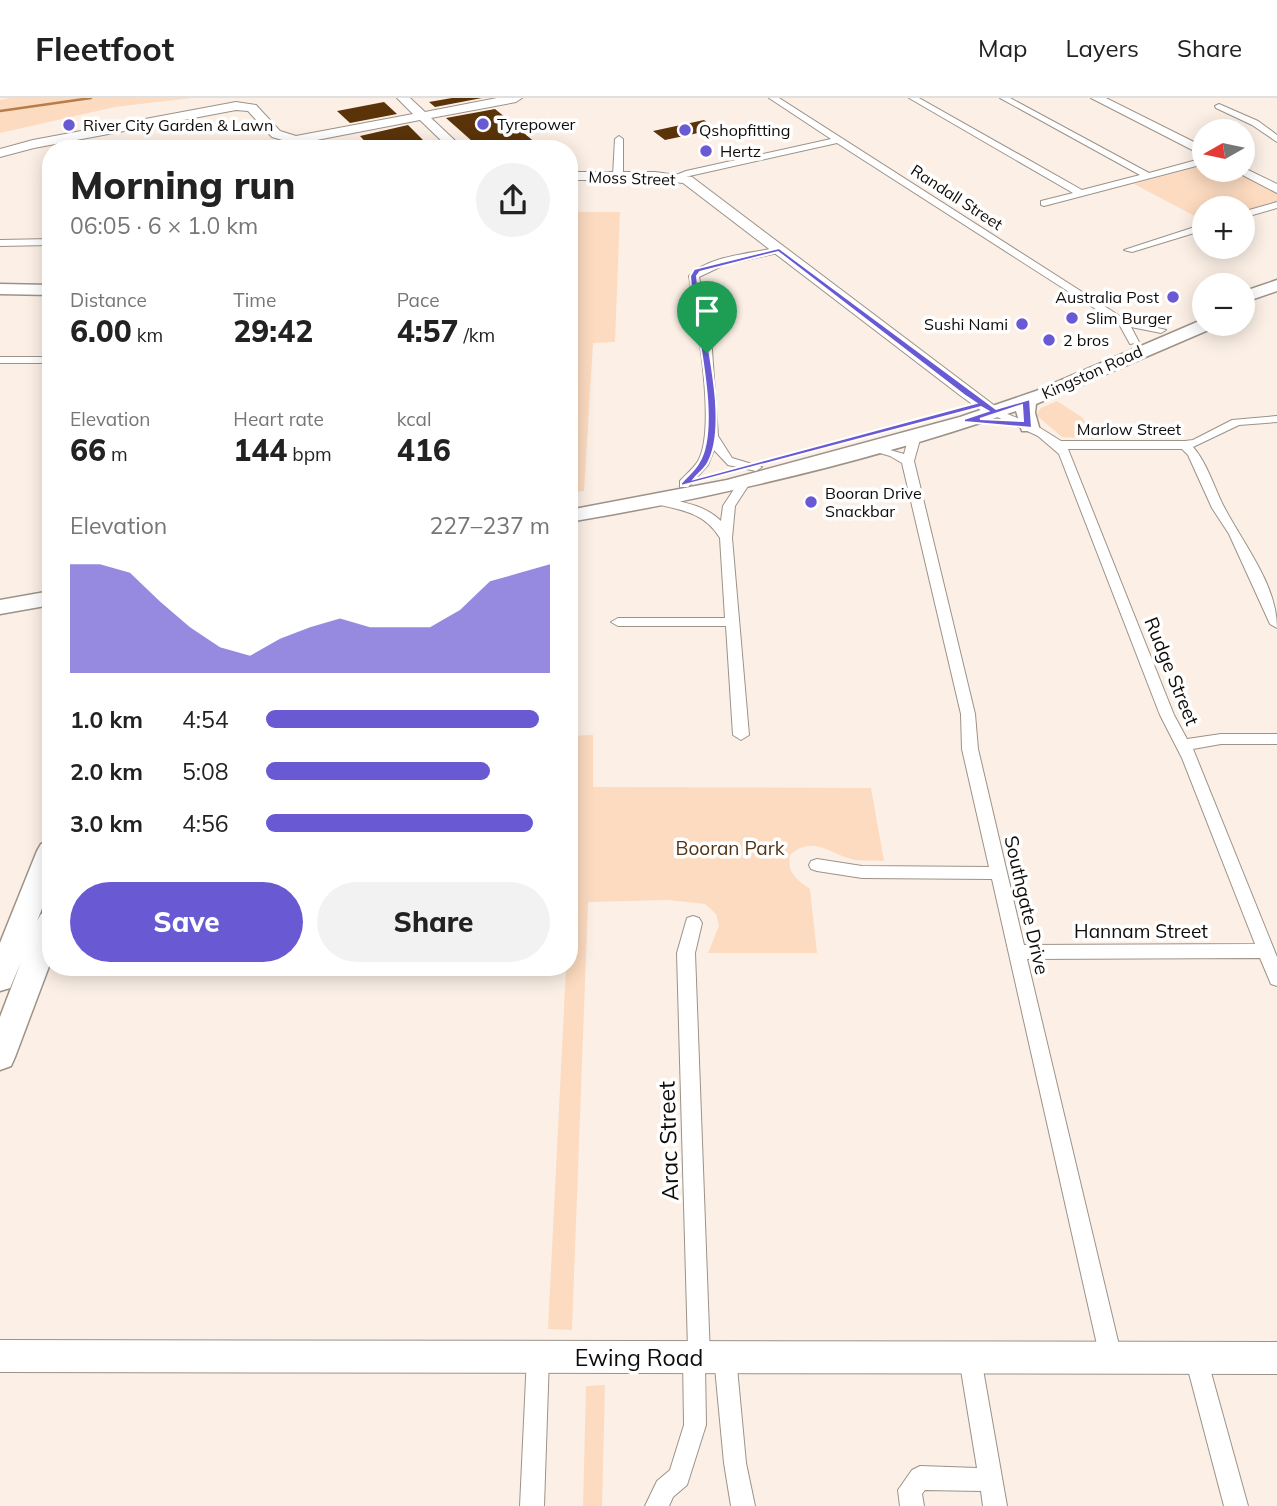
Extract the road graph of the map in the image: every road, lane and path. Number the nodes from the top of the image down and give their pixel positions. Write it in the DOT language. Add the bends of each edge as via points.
graph roads {
  1 [pos="403,98"];
  2 [pos="516,98"];
  3 [pos="773,98"];
  4 [pos="913,98"];
  5 [pos="1004,98"];
  6 [pos="1097,98"];
  7 [pos="1219,106"];
  8 [pos="423,116"];
  9 [pos="618,139"];
  10 [pos="1277,139"];
  11 [pos="55,140"];
  12 [pos="296,140"];
  13 [pos="296,140"];
  14 [pos="448,140"];
  15 [pos="839,140"];
  16 [pos="42,142"];
  17 [pos="1192,146"];
  18 [pos="0,153"];
  19 [pos="1192,164"];
  20 [pos="578,176"];
  21 [pos="618,176"];
  22 [pos="1149,176"];
  23 [pos="679,177"];
  24 [pos="1255,178"];
  25 [pos="1277,189"];
  26 [pos="1080,193"];
  27 [pos="1044,203"];
  28 [pos="1277,205"];
  29 [pos="1255,211"];
  30 [pos="1192,231"];
  31 [pos="42,242"];
  32 [pos="0,243"];
  33 [pos="779,250"];
  34 [pos="1129,250"];
  35 [pos="0,282"];
  36 [pos="42,282"];
  37 [pos="1277,285"];
  38 [pos="0,289"];
  39 [pos="42,290"];
  40 [pos="1255,293"];
  41 [pos="1277,297"];
  42 [pos="1255,305"];
  43 [pos="1192,318"];
  44 [pos="1123,322"];
  45 [pos="1161,330"];
  46 [pos="1192,330"];
  47 [pos="1134,342"];
  48 [pos="0,360"];
  49 [pos="42,360"];
  50 [pos="1027,401"];
  51 [pos="989,408"];
  52 [pos="1277,419"];
  53 [pos="967,421"];
  54 [pos="1025,425"];
  55 [pos="712,436"];
  56 [pos="915,436"];
  57 [pos="1059,445"];
  58 [pos="1185,445"];
  59 [pos="869,448"];
  60 [pos="908,461"];
  61 [pos="750,475"];
  62 [pos="684,484"];
  63 [pos="660,501"];
  64 [pos="578,503"];
  65 [pos="578,515"];
  66 [pos="726,538"];
  67 [pos="42,586"];
  68 [pos="0,593"];
  69 [pos="42,600"];
  70 [pos="0,607"];
  71 [pos="618,622"];
  72 [pos="733,622"];
  73 [pos="1277,624"];
  74 [pos="741,735"];
  75 [pos="1277,739"];
  76 [pos="1182,745"];
  77 [pos="817,865"];
  78 [pos="999,873"];
  79 [pos="42,874"];
  80 [pos="693,923"];
  81 [pos="42,946"];
  82 [pos="1266,951"];
  83 [pos="1016,952"];
  84 [pos="0,979"];
  85 [pos="1277,979"];
  86 [pos="0,1057"];
  87 [pos="0,1356"];
  88 [pos="538,1357"];
  89 [pos="706,1357"];
  90 [pos="970,1358"];
  91 [pos="1111,1358"];
  92 [pos="1196,1358"];
  93 [pos="1277,1359"];
  94 [pos="990,1480"];
  95 [pos="532,1506"];
  96 [pos="657,1506"];
  97 [pos="743,1506"];
  98 [pos="912,1506"];
  99 [pos="995,1506"];
  100 [pos="1236,1506"];
  1 -- 8 [label="street"];
  2 -- 8 [label="street"];
  3 -- 15 [label="street, Randall Street"];
  4 -- 26 [label="street"];
  5 -- 22 [label="street"];
  6 -- 17 [label="street"];
  7 -- 10 [label="street"];
  8 -- 12 [label="street"];
  8 -- 14 [label="street"];
  9 -- 21 [label="street"];
  11 -- 13 [label="street" via="246,106 276,134"];
  15 -- 23 [label="street"];
  15 -- 44 [label="street, Randall Street"];
  16 -- 18 [label="street"];
  19 -- 22 [label="street"];
  20 -- 21 [label="street, Moss Street"];
  21 -- 23 [label="street, Moss Street"];
  22 -- 26 [label="street"];
  23 -- 33 [label="street, Moss Street"];
  24 -- 25 [label="street"];
  26 -- 27 [label="street"];
  28 -- 29 [label="street"];
  30 -- 34 [label="street"];
  31 -- 32 [label="street"];
  33 -- 51 [label="street, Moss Street"];
  33 -- 55 [label="street" via="709,267 694,276 706,336"];
  35 -- 36 [label="main road"];
  37 -- 40 [label="main road"];
  38 -- 39 [label="main road"];
  41 -- 42 [label="main road"];
  43 -- 45 [label="main road, Kingston Road"];
  44 -- 45 [label="street, Randall Street"];
  44 -- 47 [label="street, Randall Street"];
  45 -- 47 [label="main road, Kingston Road"];
  46 -- 50 [label="main road, Kingston Road"];
  47 -- 51 [label="main road, Kingston Road"];
  48 -- 49 [label="street"];
  50 -- 51 [label="main road, Kingston Road"];
  50 -- 54 [label="main road"];
  51 -- 53 [label="main road, Kingston Road"];
  51 -- 54 [label="street"];
  51 -- 61 [label="main road, Kingston Road"];
  52 -- 58 [label="street, Marlow Street" via="1236,422"];
  53 -- 54 [label="main road"];
  53 -- 56 [label="main road, Kingston Road"];
  54 -- 57 [label="street"];
  55 -- 61 [label="street" via="726,461"];
  55 -- 62 [label="street" via="704,463"];
  56 -- 59 [label="main road, Kingston Road"];
  56 -- 60 [label="street, Southgate Drive"];
  57 -- 58 [label="street, Marlow Street"];
  57 -- 76 [label="street, Rudge Street"];
  58 -- 73 [label="street" via="1235,534"];
  59 -- 60 [label="street"];
  59 -- 61 [label="main road, Kingston Road"];
  60 -- 78 [label="street, Southgate Drive" via="968,714 970,750"];
  61 -- 62 [label="main road, Kingston Road"];
  61 -- 63 [label="main road, Kingston Road"];
  61 -- 66 [label="street" via="729,506"];
  62 -- 64 [label="main road, Kingston Road"];
  63 -- 65 [label="main road, Kingston Road"];
  63 -- 66 [label="street" via="704,512 718,523"];
  66 -- 72 [label="street"];
  67 -- 68 [label="main road"];
  69 -- 70 [label="main road"];
  71 -- 72 [label="street"];
  72 -- 74 [label="street"];
  75 -- 76 [label="street"];
  76 -- 82 [label="street, Rudge Street"];
  77 -- 78 [label="street" via="862,872"];
  78 -- 83 [label="street, Southgate Drive"];
  79 -- 84 [label="main road"];
  80 -- 89 [label="street, Arac Street" via="686,953"];
  81 -- 86 [label="main road"];
  82 -- 83 [label="street, Hannam Street"];
  82 -- 85 [label="street, Rudge Street"];
  83 -- 91 [label="street, Southgate Drive"];
  87 -- 88 [label="street, Ewing Road"];
  88 -- 89 [label="street, Ewing Road"];
  88 -- 95 [label="street"];
  89 -- 90 [label="street, Ewing Road"];
  89 -- 96 [label="street" via="695,1425 679,1477 665,1489"];
  89 -- 97 [label="street"];
  90 -- 91 [label="street, Ewing Road"];
  90 -- 94 [label="street"];
  91 -- 92 [label="street, Ewing Road"];
  92 -- 93 [label="street, Ewing Road"];
  92 -- 100 [label="street"];
  94 -- 98 [label="street" via="920,1478 910,1490"];
  94 -- 99 [label="street"];
}
